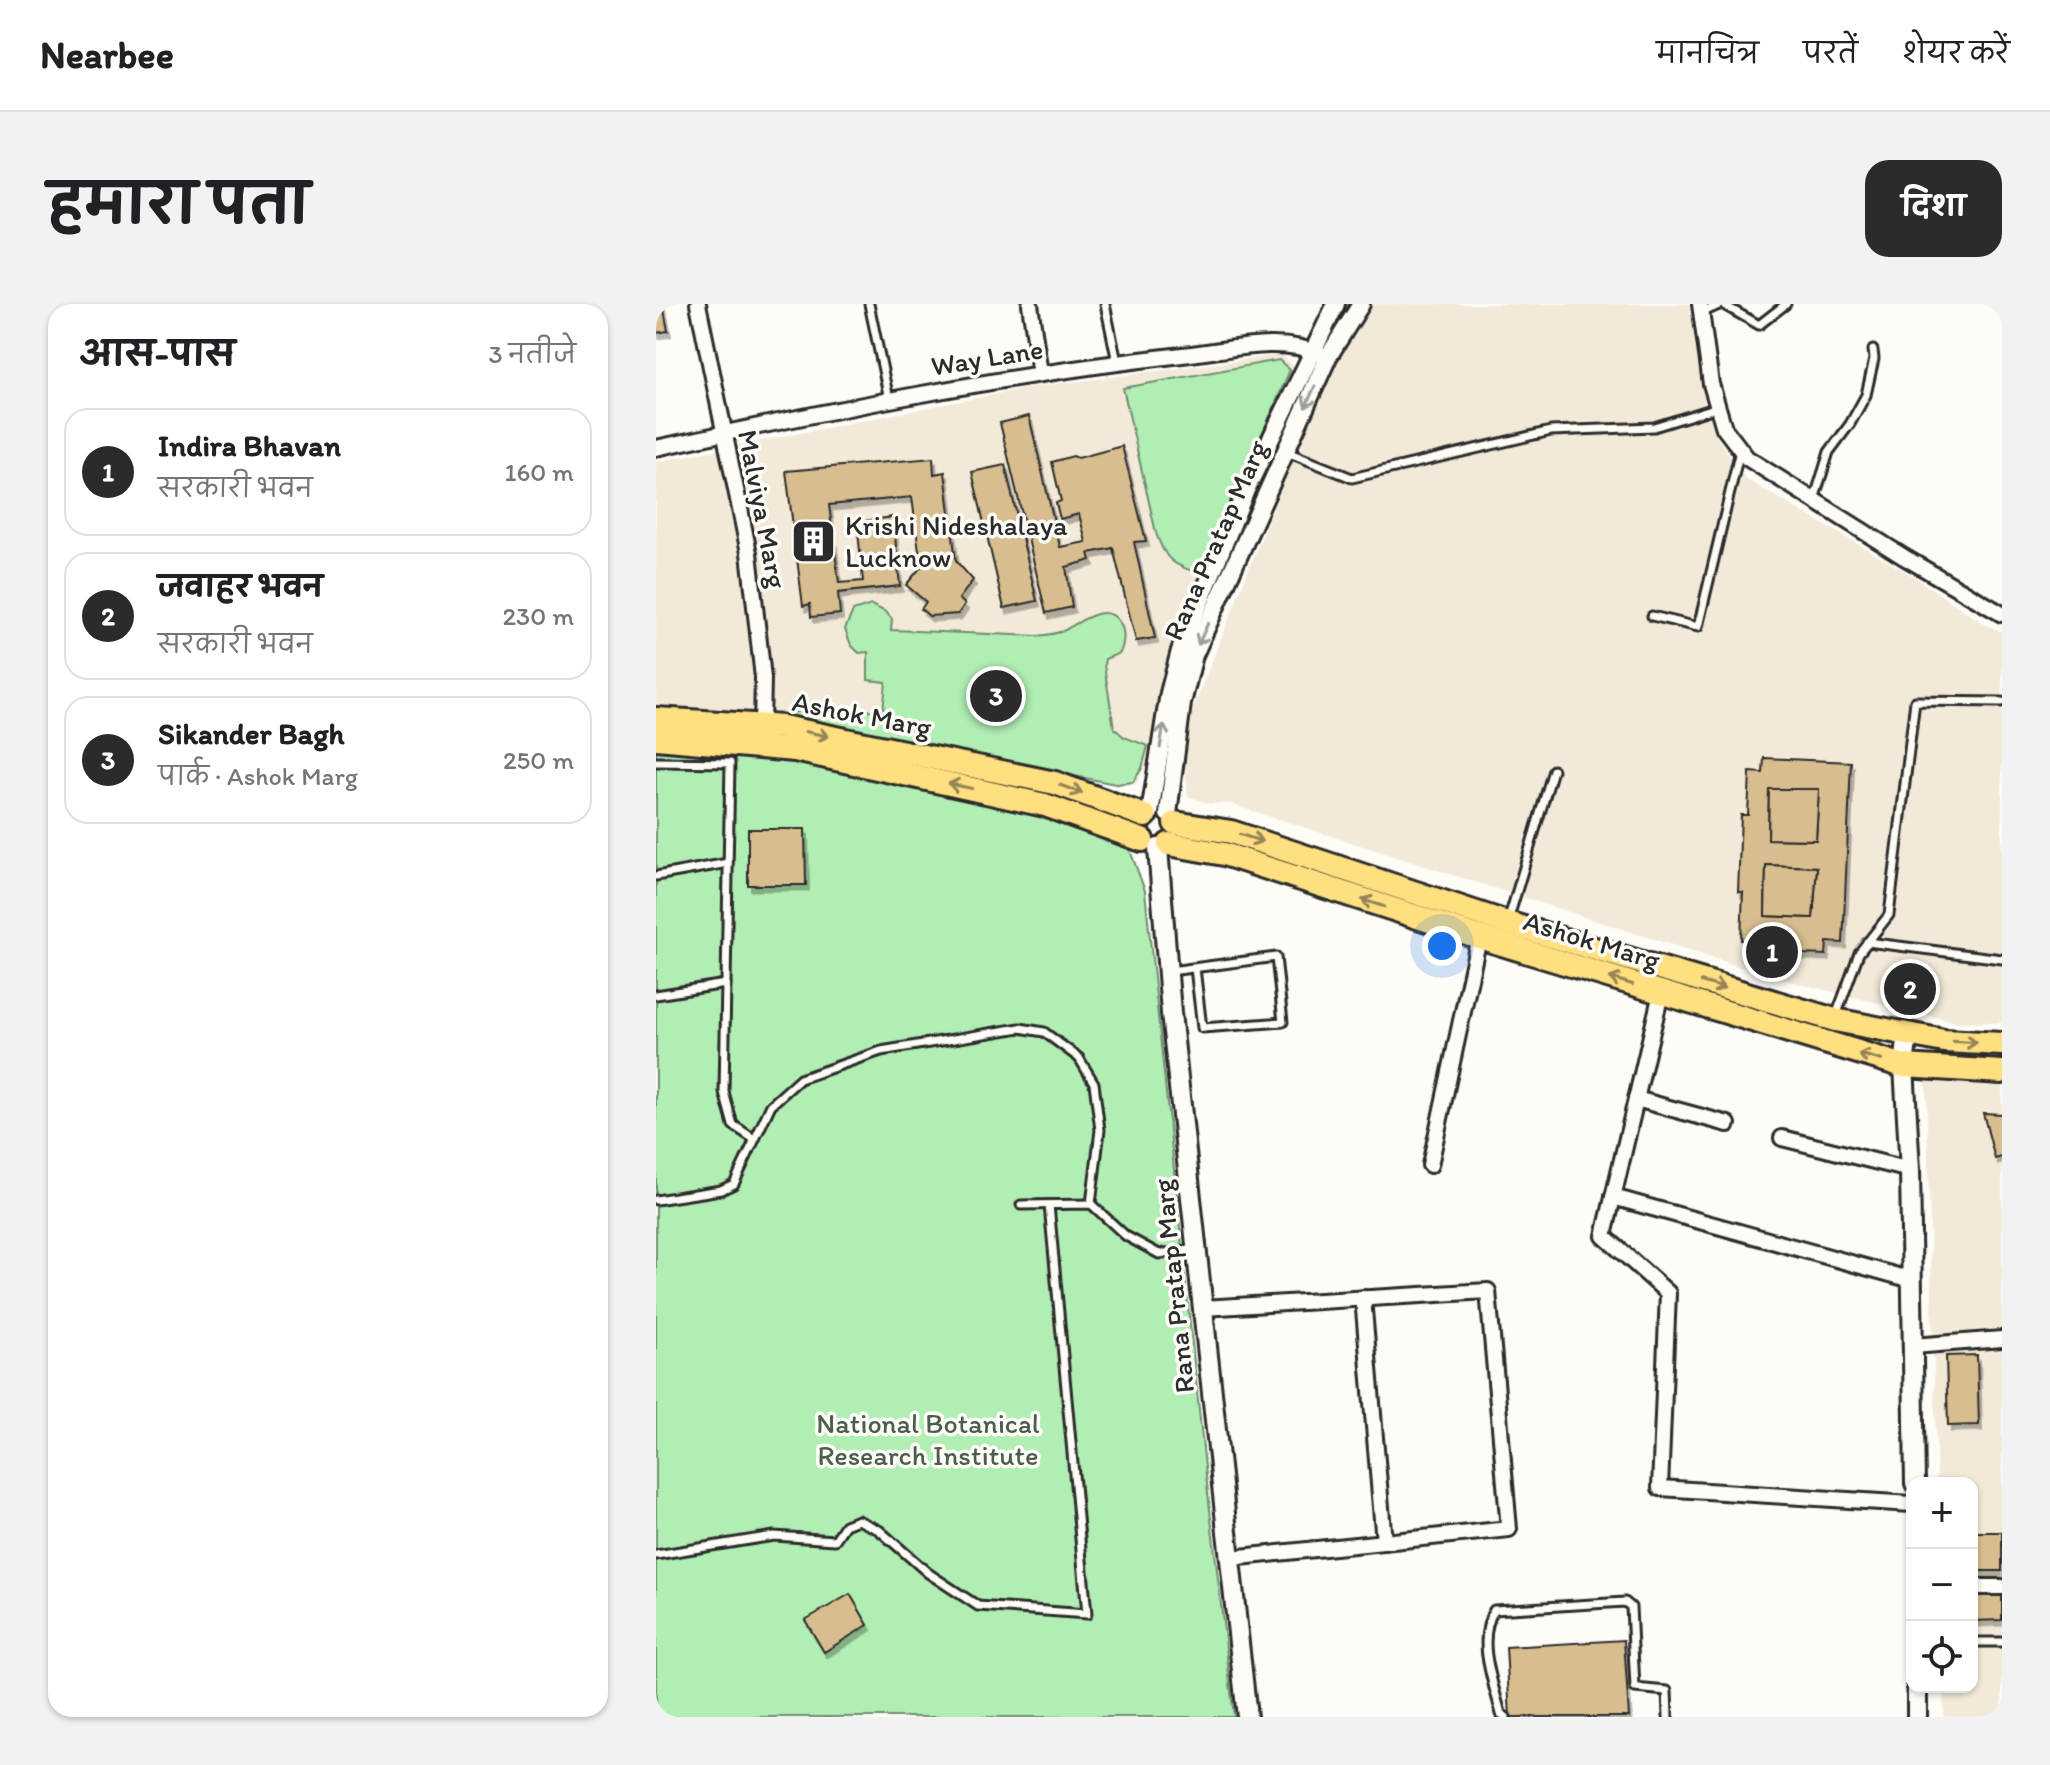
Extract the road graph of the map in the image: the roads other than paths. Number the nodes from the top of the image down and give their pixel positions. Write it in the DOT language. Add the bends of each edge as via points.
graph roads {
  1 [pos="698,304"];
  2 [pos="869,304"];
  3 [pos="1030,304"];
  4 [pos="1105,304"];
  5 [pos="1336,304"];
  6 [pos="1361,304"];
  7 [pos="1722,304"];
  8 [pos="1786,304"];
  9 [pos="1700,309"];
  10 [pos="1873,350"];
  11 [pos="1321,354"];
  12 [pos="1117,362"];
  13 [pos="1040,374"];
  14 [pos="889,399"];
  15 [pos="1718,407"];
  16 [pos="723,434"];
  17 [pos="656,448"];
  18 [pos="1740,449"];
  19 [pos="1285,451"];
  20 [pos="1814,500"];
  21 [pos="2002,614"];
  22 [pos="1652,616"];
  23 [pos="2002,702"];
  24 [pos="656,719"];
  25 [pos="762,726"];
  26 [pos="656,738"];
  27 [pos="730,753"];
  28 [pos="656,762"];
  29 [pos="1553,770"];
  30 [pos="1158,828"];
  31 [pos="728,863"];
  32 [pos="656,876"];
  33 [pos="1507,923"];
  34 [pos="1479,937"];
  35 [pos="1867,942"];
  36 [pos="2002,959"];
  37 [pos="1195,968"];
  38 [pos="1168,971"];
  39 [pos="726,984"];
  40 [pos="1661,993"];
  41 [pos="656,995"];
  42 [pos="1835,1020"];
  43 [pos="1908,1033"];
  44 [pos="2002,1044"];
  45 [pos="1830,1046"];
  46 [pos="1904,1066"];
  47 [pos="2002,1072"];
  48 [pos="1636,1099"];
  49 [pos="1728,1124"];
  50 [pos="1782,1138"];
  51 [pos="754,1139"];
  52 [pos="1430,1165"];
  53 [pos="1910,1170"];
  54 [pos="1613,1197"];
  55 [pos="656,1200"];
  56 [pos="1091,1204"];
  57 [pos="1021,1205"];
  58 [pos="1049,1205"];
  59 [pos="1197,1249"];
  60 [pos="1912,1280"];
  61 [pos="1363,1298"];
  62 [pos="1203,1308"];
  63 [pos="2002,1339"];
  64 [pos="1913,1346"];
  65 [pos="1915,1477"];
  66 [pos="1906,1504"];
  67 [pos="1384,1542"];
  68 [pos="656,1555"];
  69 [pos="1230,1558"];
  70 [pos="1978,1587"];
  71 [pos="2002,1587"];
  72 [pos="1978,1642"];
  73 [pos="2002,1642"];
  74 [pos="1917,1693"];
  75 [pos="1247,1717"];
  76 [pos="1506,1717"];
  77 [pos="1668,1717"];
  78 [pos="1917,1717"];
  1 -- 16 [label="street, Malviya Marg"];
  2 -- 14 [label="lane"];
  3 -- 13 [label="street, Way Lane"];
  4 -- 12 [label="lane"];
  5 -- 11 [label="street, Rana Pratap Marg"];
  6 -- 11 [label="street, Rana Pratap Marg"];
  7 -- 8 [label="lane" via="1759,325"];
  7 -- 9 [label="lane"];
  9 -- 15 [label="street"];
  10 -- 20 [label="lane" via="1866,395 1829,452"];
  11 -- 12 [label="street, Way Lane" via="1282,345"];
  11 -- 19 [label="street, Rana Pratap Marg, one-way"];
  30 -- 11 [label="street, Rana Pratap Marg, one-way" via="1169,693 1180,651 1246,490"];
  12 -- 13 [label="street, Way Lane"];
  13 -- 14 [label="street, Way Lane"];
  14 -- 16 [label="street, Way Lane"];
  15 -- 18 [label="street" via="1724,428"];
  15 -- 19 [label="lane" via="1654,427 1551,431 1352,478"];
  16 -- 17 [label="street, Way Lane"];
  16 -- 25 [label="street, Malviya Marg" via="749,553 763,678"];
  18 -- 20 [label="street"];
  18 -- 22 [label="lane" via="1698,627"];
  19 -- 30 [label="street, Rana Pratap Marg, one-way" via="1194,655"];
  20 -- 21 [label="street"];
  23 -- 35 [label="lane" via="1915,701 1889,915"];
  24 -- 25 [label="main road, Ashok Marg"];
  25 -- 30 [label="main road, Ashok Marg, one-way" via="1055,783"];
  26 -- 27 [label="main road, Ashok Marg"];
  27 -- 28 [label="lane"];
  30 -- 27 [label="main road, Ashok Marg, one-way" via="795,750"];
  27 -- 31 [label="lane"];
  29 -- 33 [label="lane"];
  30 -- 33 [label="main road, Ashok Marg, one-way" via="1231,832"];
  34 -- 30 [label="main road, Ashok Marg, one-way"];
  30 -- 38 [label="main road, Rana Pratap Marg"];
  31 -- 32 [label="lane"];
  31 -- 39 [label="lane"];
  33 -- 42 [label="main road, Ashok Marg, one-way"];
  40 -- 34 [label="main road, Ashok Marg, one-way"];
  34 -- 52 [label="street"];
  35 -- 36 [label="lane"];
  35 -- 42 [label="lane"];
  37 -- 37 [label="lane" via="1276,957 1283,1022 1202,1028"];
  37 -- 38 [label="lane"];
  38 -- 59 [label="main road, Rana Pratap Marg"];
  39 -- 41 [label="lane"];
  39 -- 51 [label="lane" via="724,1092 733,1125"];
  40 -- 45 [label="main road, Ashok Marg"];
  40 -- 48 [label="street"];
  42 -- 43 [label="main road, Ashok Marg"];
  42 -- 45 [label="lane"];
  43 -- 44 [label="main road, Ashok Marg, one-way"];
  43 -- 46 [label="main road"];
  46 -- 45 [label="main road, Ashok Marg, one-way"];
  46 -- 47 [label="main road, Ashok Marg"];
  46 -- 53 [label="main road"];
  48 -- 49 [label="street"];
  48 -- 54 [label="street"];
  50 -- 53 [label="street"];
  51 -- 55 [label="lane" via="734,1184"];
  51 -- 56 [label="lane" via="771,1105 800,1079 881,1051 1020,1028 1044,1032 1079,1058 1094,1083 1100,1130"];
  53 -- 60 [label="main road"];
  54 -- 60 [label="street"];
  54 -- 66 [label="street" via="1604,1236 1668,1293 1660,1488"];
  56 -- 58 [label="lane"];
  56 -- 59 [label="lane" via="1126,1236 1159,1254"];
  57 -- 58 [label="lane"];
  58 -- 68 [label="lane" via="1087,1614 978,1606 928,1573 879,1530 858,1520 845,1525 835,1540 774,1536"];
  59 -- 62 [label="main road, Rana Pratap Marg"];
  60 -- 64 [label="main road"];
  61 -- 62 [label="street"];
  61 -- 67 [label="street"];
  61 -- 67 [label="street" via="1488,1291 1509,1529"];
  62 -- 69 [label="main road, Rana Pratap Marg"];
  63 -- 64 [label="street"];
  64 -- 65 [label="main road"];
  67 -- 69 [label="street"];
  69 -- 75 [label="main road, Rana Pratap Marg"];
  70 -- 71 [label="street"];
  72 -- 73 [label="lane"];
  74 -- 78 [label="main road"];
  76 -- 77 [label="lane" via="1501,1714 1485,1640 1494,1610 1625,1602 1631,1607 1635,1688 1667,1691"];
}
